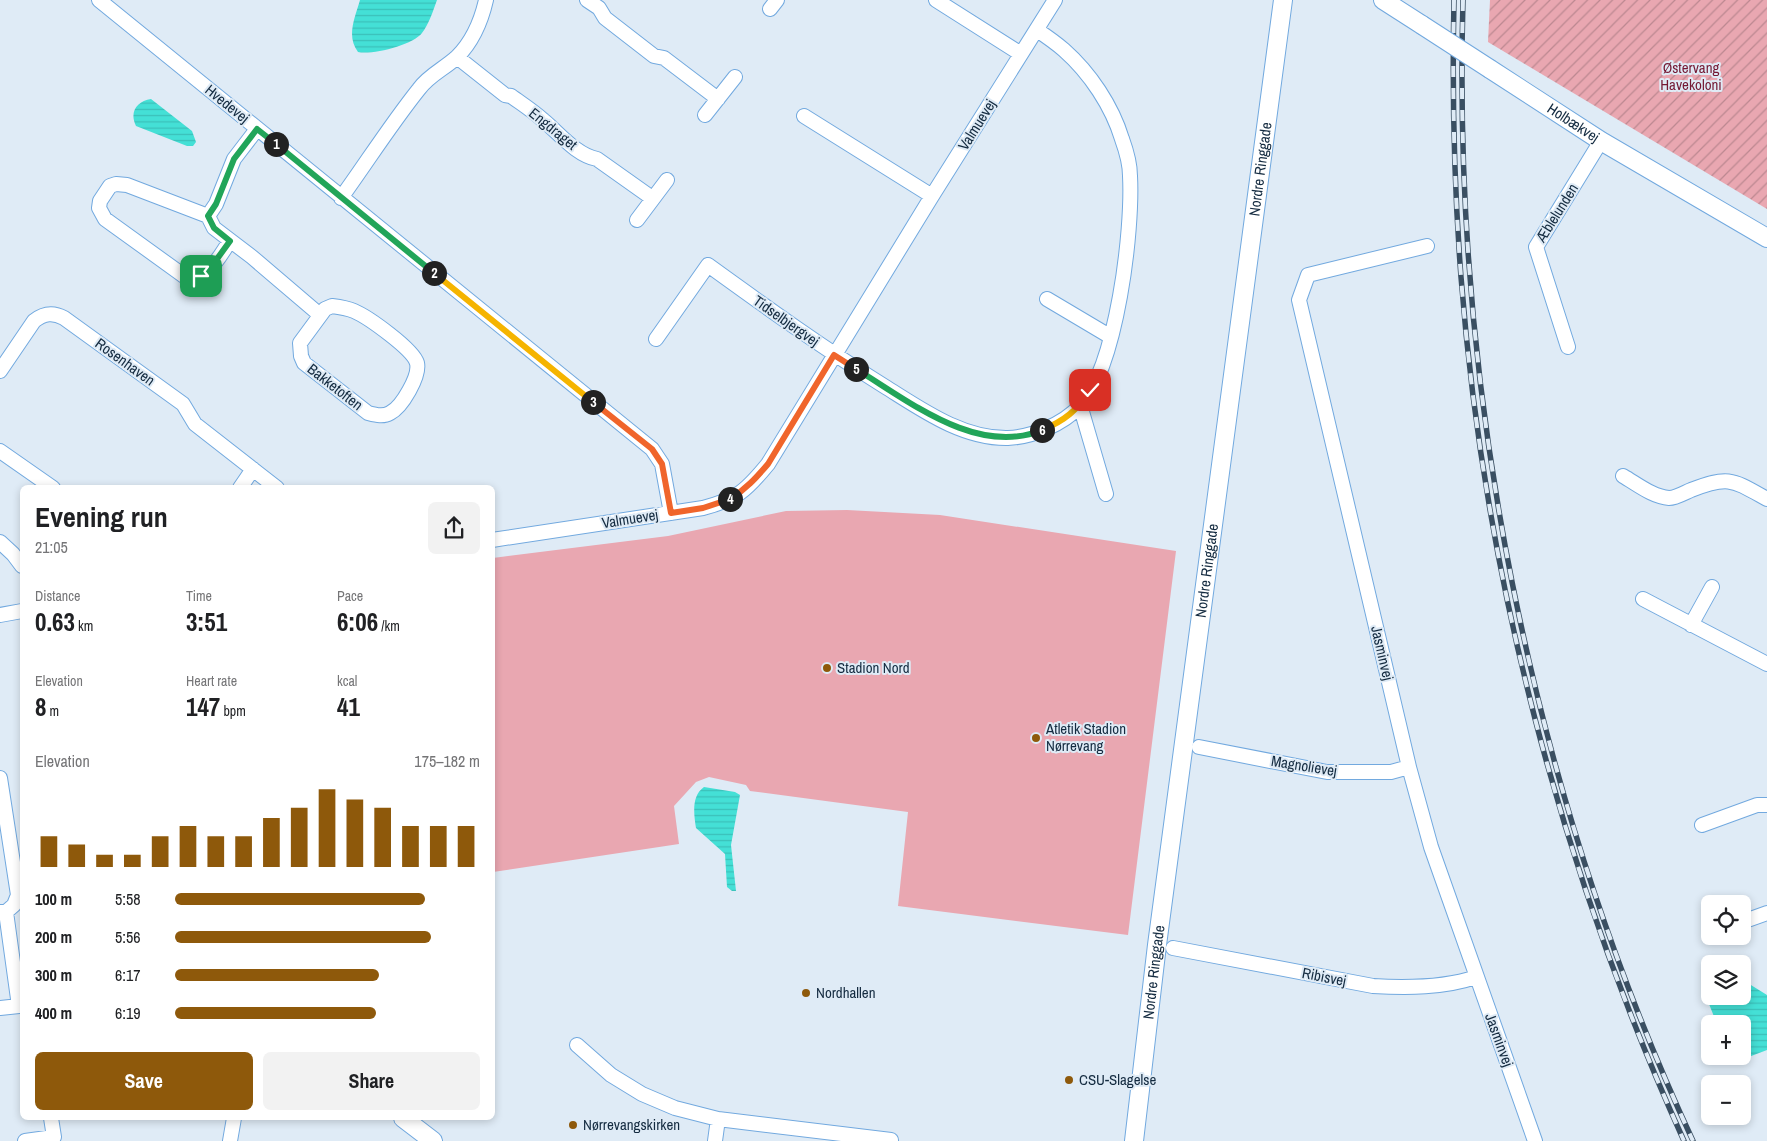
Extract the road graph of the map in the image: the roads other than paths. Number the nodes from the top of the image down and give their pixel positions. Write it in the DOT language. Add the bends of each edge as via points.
graph roads {
  1 [pos="99,0"];
  2 [pos="486,0"];
  3 [pos="587,0"];
  4 [pos="936,0"];
  5 [pos="1055,0"];
  6 [pos="1283,0"];
  7 [pos="1383,0"];
  8 [pos="1038,30"];
  9 [pos="1021,54"];
  10 [pos="456,57"];
  11 [pos="735,77"];
  12 [pos="718,99"];
  13 [pos="705,115"];
  14 [pos="804,116"];
  15 [pos="257,129"];
  16 [pos="1601,141"];
  17 [pos="667,180"];
  18 [pos="932,196"];
  19 [pos="340,198"];
  20 [pos="652,198"];
  21 [pos="208,216"];
  22 [pos="637,220"];
  23 [pos="1767,238"];
  24 [pos="230,241"];
  25 [pos="1427,246"];
  26 [pos="1047,299"];
  27 [pos="320,315"];
  28 [pos="1111,337"];
  29 [pos="656,339"];
  30 [pos="1568,347"];
  31 [pos="834,355"];
  32 [pos="0,371"];
  33 [pos="1080,405"];
  34 [pos="0,451"];
  35 [pos="254,469"];
  36 [pos="1623,476"];
  37 [pos="49,485"];
  38 [pos="242,485"];
  39 [pos="273,485"];
  40 [pos="1106,494"];
  41 [pos="1767,499"];
  42 [pos="671,513"];
  43 [pos="495,540"];
  44 [pos="0,542"];
  45 [pos="20,563"];
  46 [pos="1712,587"];
  47 [pos="1643,599"];
  48 [pos="20,611"];
  49 [pos="0,615"];
  50 [pos="1691,625"];
  51 [pos="1767,664"];
  52 [pos="1199,747"];
  53 [pos="1409,767"];
  54 [pos="0,778"];
  55 [pos="1767,805"];
  56 [pos="1702,825"];
  57 [pos="3,912"];
  58 [pos="1767,913"];
  59 [pos="1751,919"];
  60 [pos="1173,948"];
  61 [pos="18,958"];
  62 [pos="1476,977"];
  63 [pos="20,990"];
  64 [pos="20,1006"];
  65 [pos="0,1008"];
  66 [pos="577,1046"];
  67 [pos="718,1119"];
  68 [pos="51,1120"];
  69 [pos="234,1120"];
  70 [pos="406,1120"];
  71 [pos="891,1140"];
  72 [pos="25,1141"];
  73 [pos="230,1141"];
  74 [pos="433,1141"];
  75 [pos="715,1141"];
  76 [pos="1134,1141"];
  77 [pos="1535,1141"];
  1 -- 15 [label="street, Hvedevej"];
  2 -- 10 [label="street" via="474,36"];
  3 -- 12 [label="street" via="654,56 664,58"];
  4 -- 9 [label="street"];
  5 -- 8 [label="street, Valmuevej"];
  6 -- 76 [label="street, Nordre Ringgade" via="1158,935"];
  7 -- 16 [label="street, Holbækvej, bridge"];
  8 -- 9 [label="street, Valmuevej"];
  8 -- 28 [label="street, Tidselbjergvej" via="1065,51 1088,76 1108,105 1122,138 1130,174 1130,227"];
  9 -- 18 [label="street, Valmuevej"];
  10 -- 19 [label="street" via="426,79"];
  10 -- 20 [label="street, Engdraget" via="544,120 588,157 597,159"];
  11 -- 12 [label="street"];
  12 -- 13 [label="street"];
  14 -- 18 [label="street"];
  15 -- 19 [label="street, Hvedevej"];
  15 -- 21 [label="street" via="234,159"];
  16 -- 23 [label="street, Holbækvej"];
  16 -- 30 [label="street, Æblelunden" via="1536,247"];
  17 -- 20 [label="street"];
  18 -- 31 [label="street, Valmuevej"];
  19 -- 42 [label="street, Hvedevej" via="652,449 662,464"];
  20 -- 22 [label="street"];
  21 -- 24 [label="street" via="214,228"];
  21 -- 24 [label="street" via="127,184 110,186 99,208 106,219 184,276 195,278 209,270"];
  24 -- 27 [label="street"];
  25 -- 53 [label="street, Jasminvej" via="1308,275 1299,300"];
  26 -- 28 [label="street"];
  27 -- 27 [label="street, Bakketoften" via="325,308 332,306 352,310 365,316 410,352 417,363 414,380 392,412 378,416 368,413 304,362 300,343"];
  28 -- 33 [label="street, Tidselbjergvej" via="1099,375"];
  29 -- 31 [label="street, Tidselbjergvej" via="711,260"];
  31 -- 33 [label="street, Tidselbjergvej" via="935,417 978,435 1008,438 1034,433 1057,424"];
  31 -- 42 [label="street, Valmuevej" via="768,464 742,492 726,502"];
  32 -- 35 [label="street, Rosenhaven" via="34,320 49,313 57,314 183,404 195,424"];
  33 -- 40 [label="street"];
  34 -- 37 [label="street"];
  35 -- 38 [label="street"];
  35 -- 39 [label="street, Rosenhaven"];
  36 -- 41 [label="street" via="1658,496 1671,498 1723,480 1737,482"];
  42 -- 43 [label="street, Valmuevej"];
  44 -- 45 [label="street"];
  46 -- 50 [label="street"];
  47 -- 50 [label="street"];
  48 -- 49 [label="street"];
  50 -- 51 [label="street"];
  52 -- 53 [label="street, Magnolievej" via="1327,772 1391,772"];
  53 -- 62 [label="street, Jasminvej" via="1431,847"];
  54 -- 57 [label="street" via="18,895 14,904"];
  55 -- 56 [label="street" via="1757,805"];
  57 -- 61 [label="street"];
  58 -- 59 [label="street"];
  60 -- 62 [label="street, Ribisvej" via="1373,986 1405,988 1462,982"];
  61 -- 63 [label="street"];
  62 -- 77 [label="street, Jasminvej"];
  64 -- 65 [label="street"];
  66 -- 67 [label="street" via="642,1094 674,1108"];
  67 -- 71 [label="street"];
  67 -- 75 [label="street"];
  68 -- 72 [label="street" via="54,1137"];
  69 -- 73 [label="street"];
  70 -- 74 [label="street"];
}
